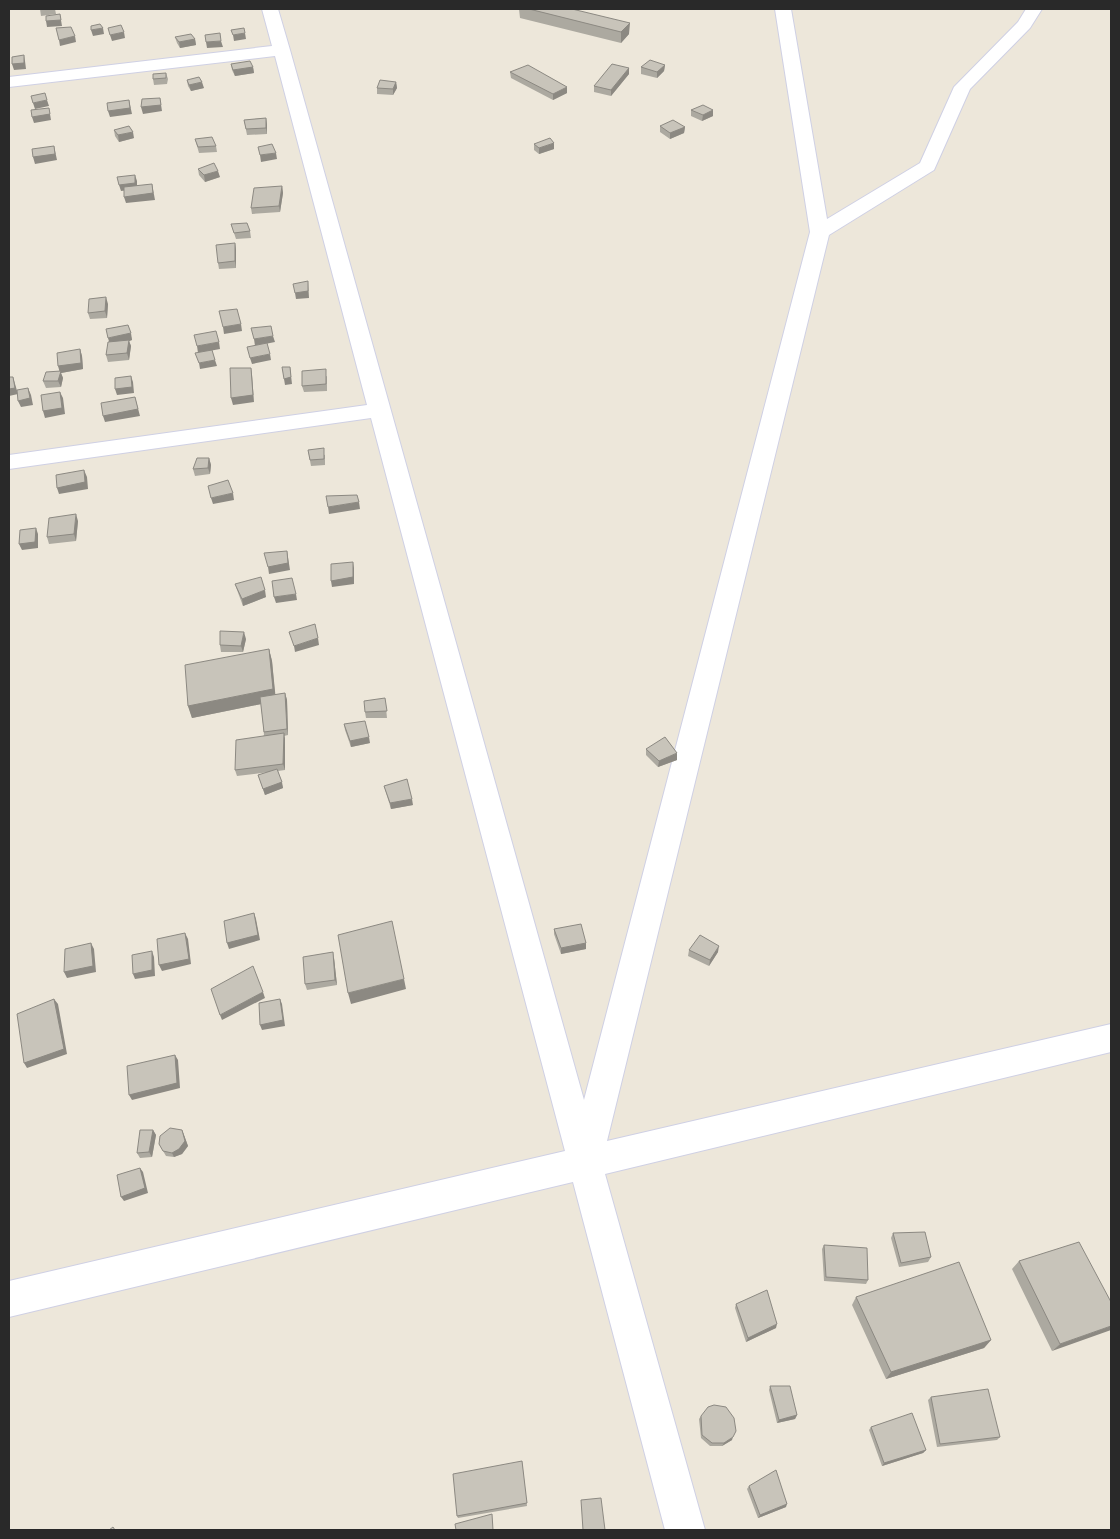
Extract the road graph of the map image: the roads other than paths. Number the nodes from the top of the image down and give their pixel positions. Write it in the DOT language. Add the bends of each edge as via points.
graph roads {
  1 [pos="270,9"];
  2 [pos="783,9"];
  3 [pos="1034,9"];
  4 [pos="282,50"];
  5 [pos="9,82"];
  6 [pos="820,232"];
  7 [pos="380,410"];
  8 [pos="9,462"];
  9 [pos="1111,1038"];
  10 [pos="585,1163"];
  11 [pos="9,1299"];
  12 [pos="685,1530"];
  1 -- 4 [label="street"];
  2 -- 6 [label="street"];
  3 -- 6 [label="street" via="1024,25 962,87 928,166"];
  4 -- 5 [label="street"];
  4 -- 7 [label="street"];
  6 -- 10 [label="street"];
  7 -- 8 [label="street"];
  7 -- 10 [label="street"];
  9 -- 10 [label="street"];
  10 -- 11 [label="street"];
  10 -- 12 [label="street"];
}
